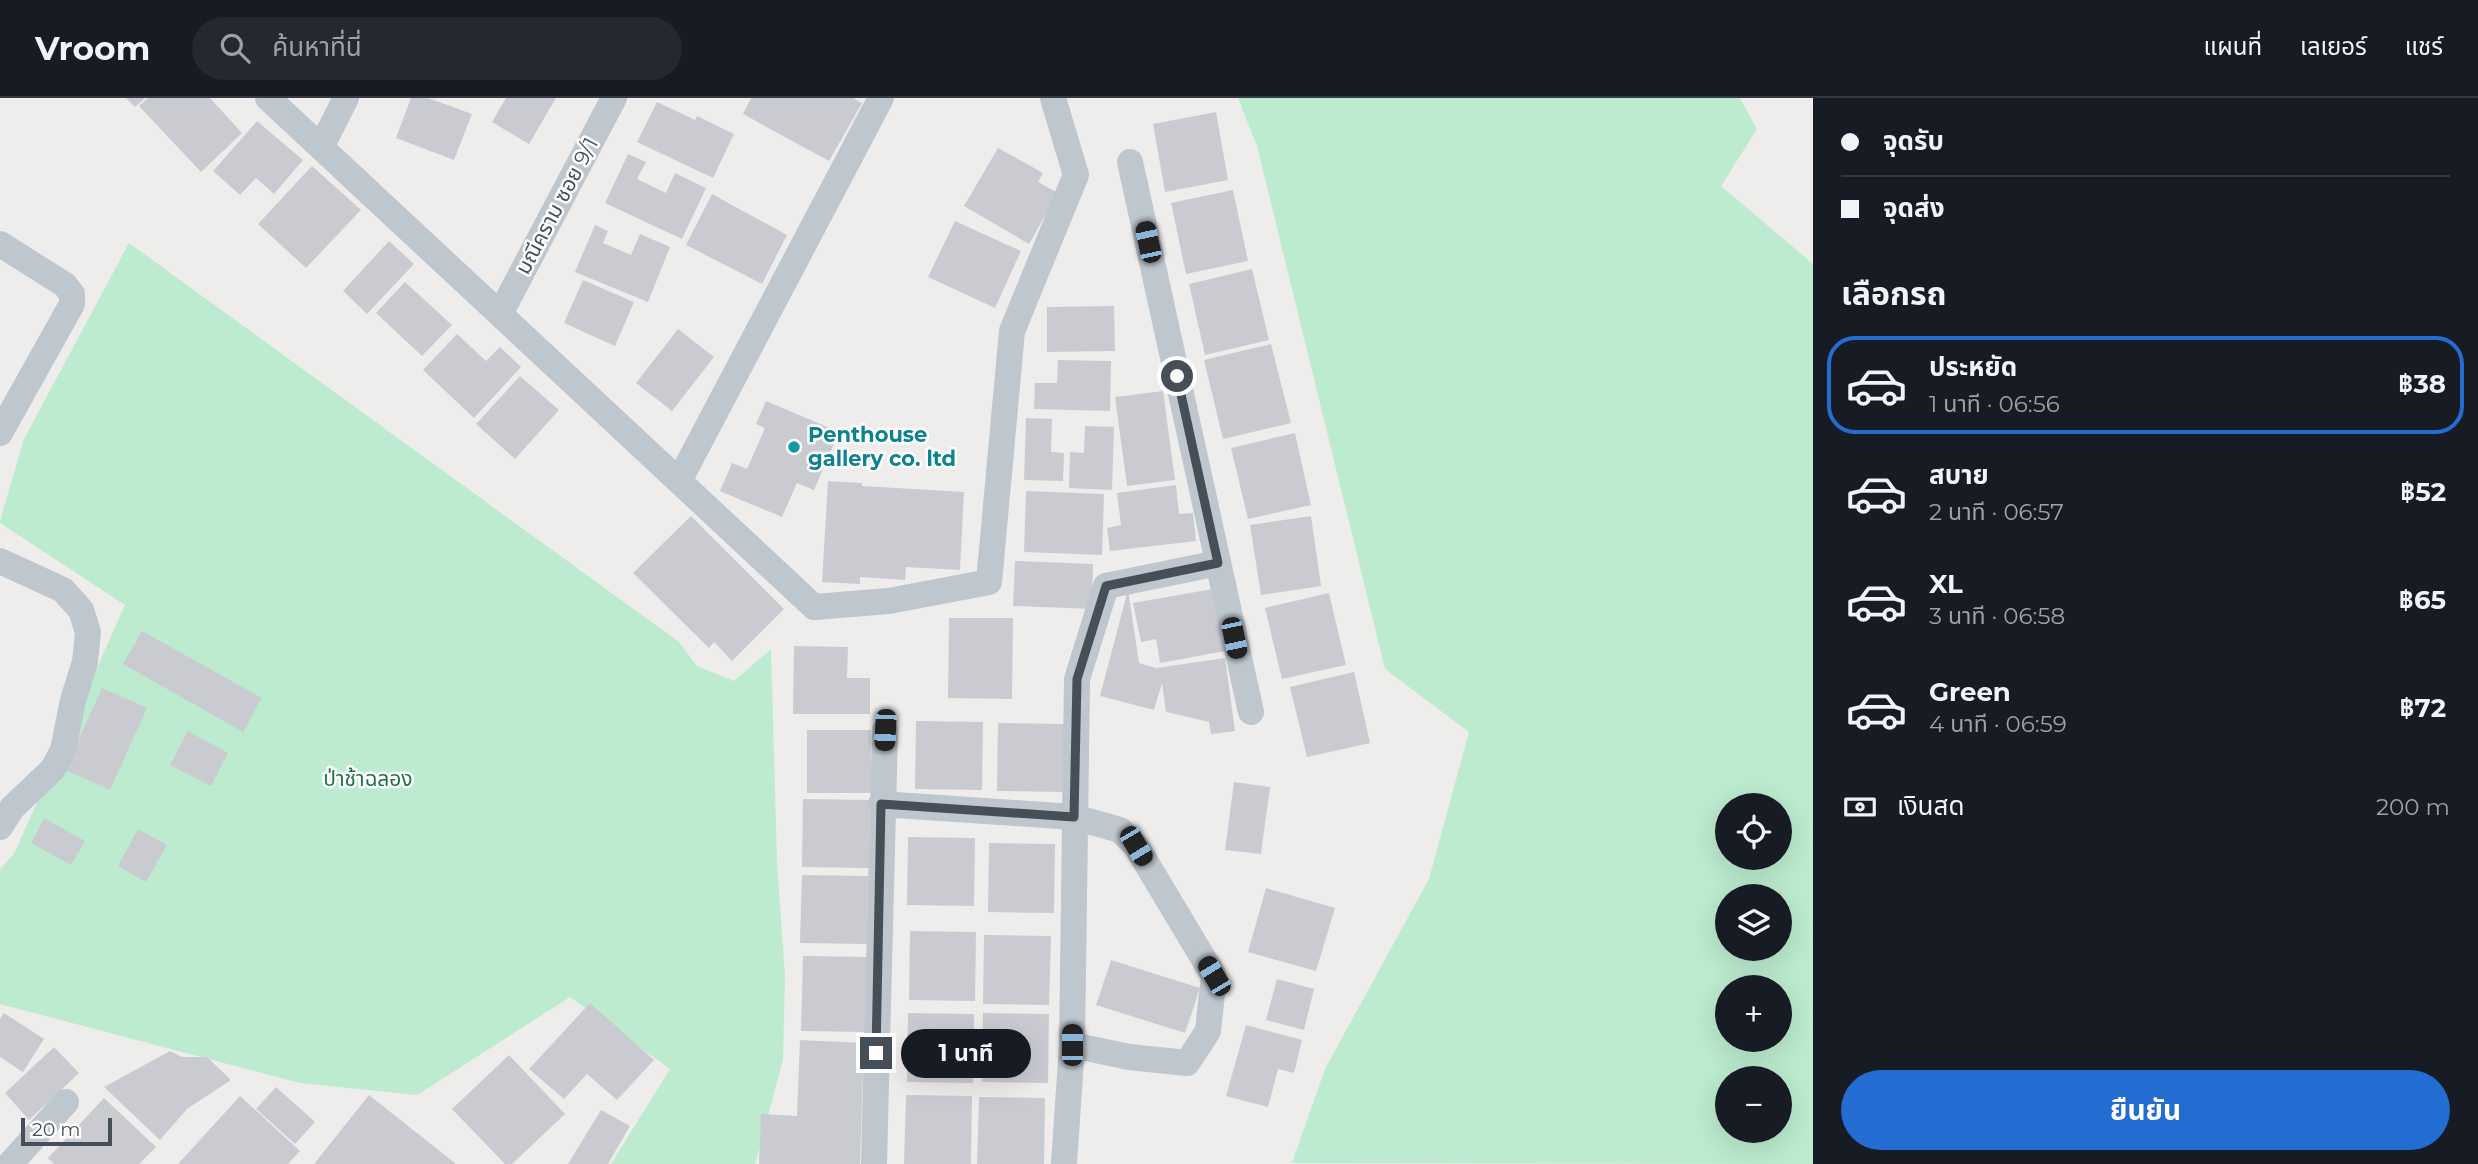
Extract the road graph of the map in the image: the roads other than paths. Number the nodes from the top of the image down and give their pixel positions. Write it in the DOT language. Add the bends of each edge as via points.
graph roads {
  1 [pos="268,98"];
  2 [pos="346,98"];
  3 [pos="614,98"];
  4 [pos="881,98"];
  5 [pos="1053,98"];
  6 [pos="321,147"];
  7 [pos="1130,162"];
  8 [pos="0,244"];
  9 [pos="500,314"];
  10 [pos="0,433"];
  11 [pos="679,481"];
  12 [pos="0,561"];
  13 [pos="1218,563"];
  14 [pos="1251,712"];
  15 [pos="885,730"];
  16 [pos="881,804"];
  17 [pos="1074,817"];
  18 [pos="0,827"];
  19 [pos="1072,1045"];
  20 [pos="66,1102"];
  21 [pos="10,1164"];
  22 [pos="874,1164"];
  23 [pos="1064,1164"];
  1 -- 6 [label="street"];
  2 -- 6 [label="street"];
  3 -- 9 [label="street, มณีคราม ซอย 9/1"];
  4 -- 11 [label="street"];
  5 -- 11 [label="street" via="1076,175 1012,331 989,582 889,601 814,607"];
  6 -- 9 [label="street"];
  7 -- 13 [label="street"];
  8 -- 10 [label="street" via="65,285 72,304"];
  9 -- 11 [label="street"];
  12 -- 18 [label="street" via="63,590 81,610 88,632 63,750 52,769 12,808"];
  13 -- 14 [label="street"];
  13 -- 17 [label="street" via="1106,586 1077,679"];
  15 -- 16 [label="street"];
  16 -- 17 [label="street"];
  16 -- 22 [label="street"];
  17 -- 19 [label="street"];
  17 -- 19 [label="street" via="1120,830 1136,846 1214,976 1208,1031 1186,1063"];
  19 -- 23 [label="street"];
  20 -- 21 [label="street"];
}
